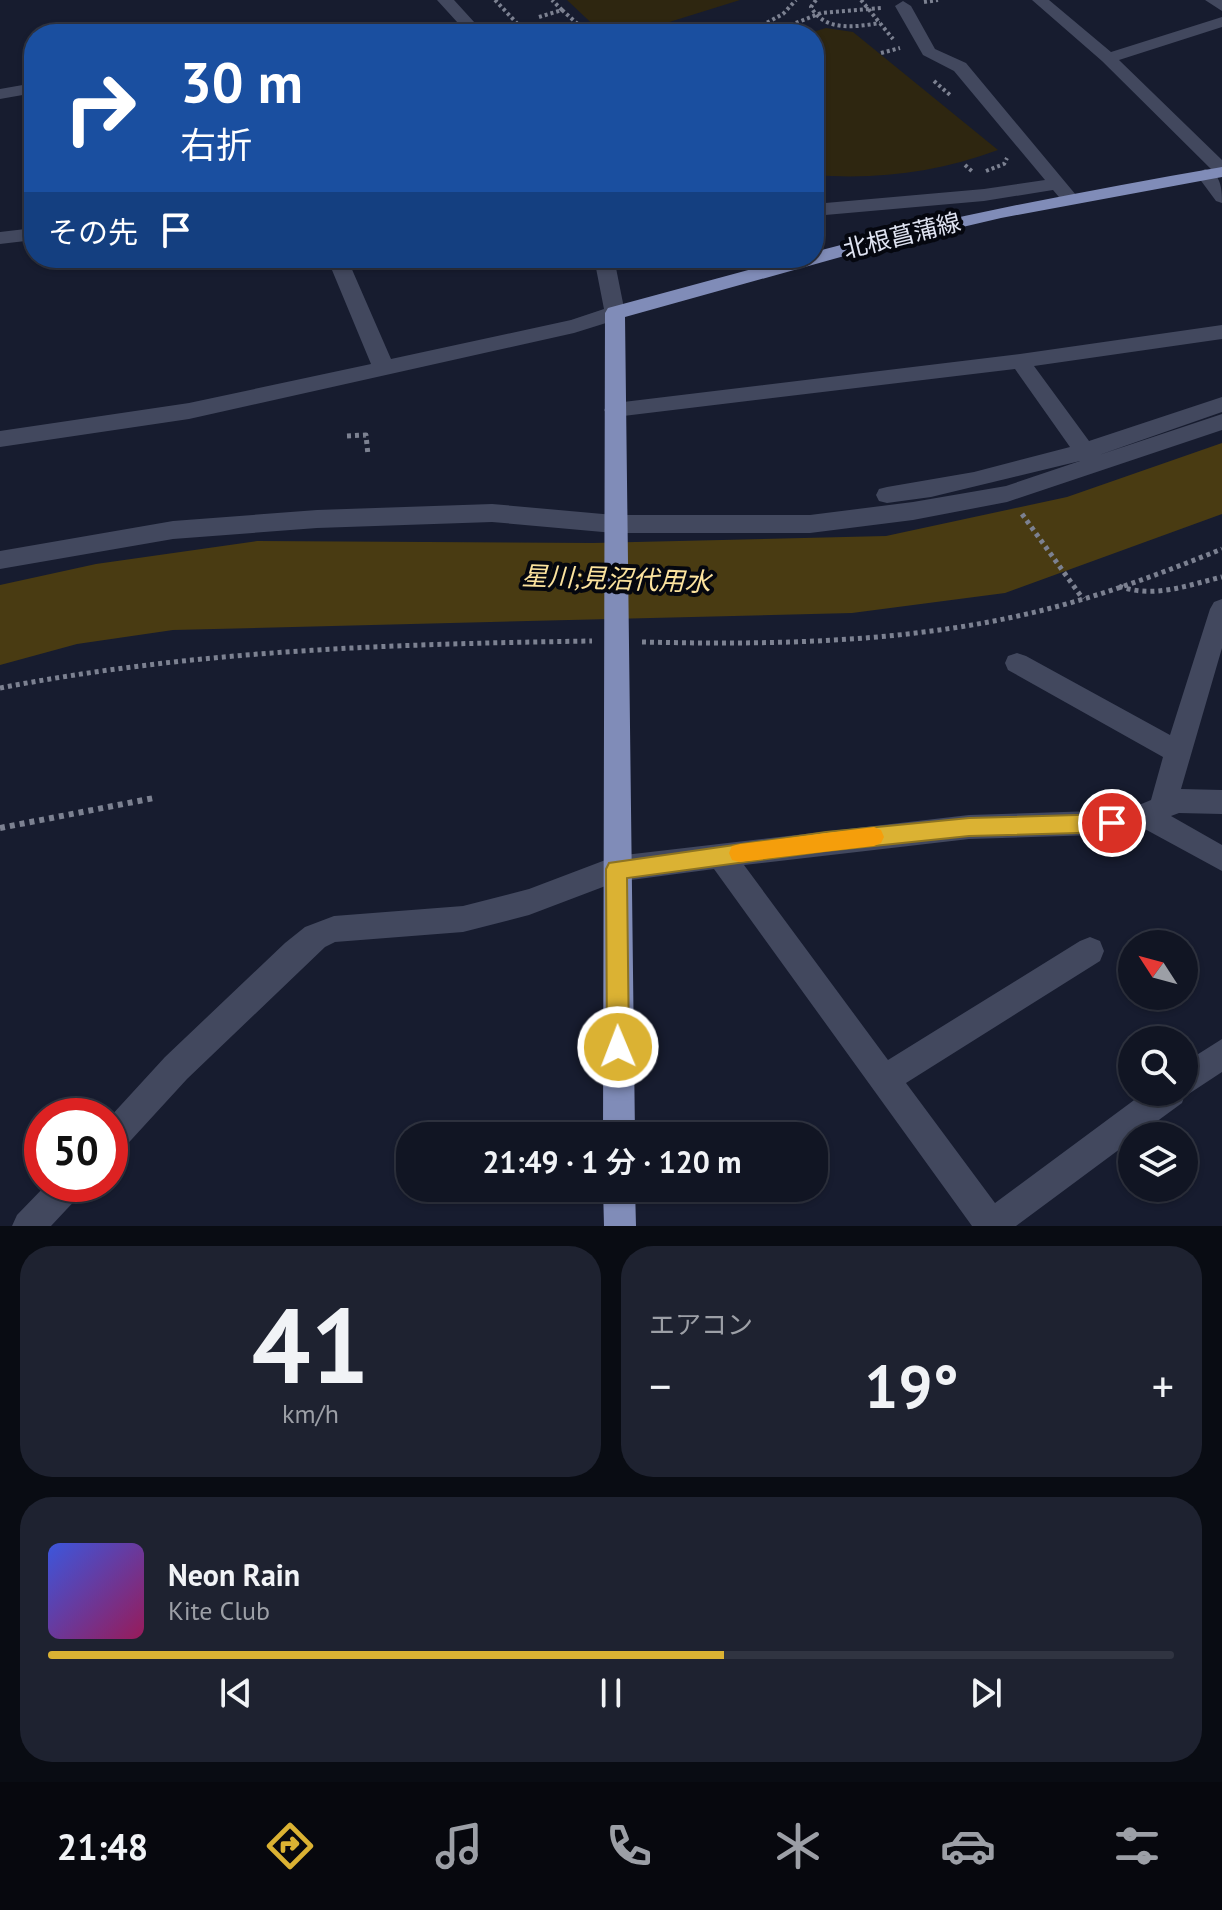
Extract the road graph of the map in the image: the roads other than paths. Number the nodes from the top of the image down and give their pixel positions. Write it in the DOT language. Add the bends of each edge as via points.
graph roads {
  1 [pos="445,0"];
  2 [pos="1040,0"];
  3 [pos="1213,0"];
  4 [pos="903,6"];
  5 [pos="1222,6"];
  6 [pos="1222,22"];
  7 [pos="468,24"];
  8 [pos="1108,58"];
  9 [pos="24,90"];
  10 [pos="0,94"];
  11 [pos="1216,172"];
  12 [pos="1064,191"];
  13 [pos="1222,197"];
  14 [pos="824,209"];
  15 [pos="24,235"];
  16 [pos="0,238"];
  17 [pos="824,256"];
  18 [pos="341,268"];
  19 [pos="606,268"];
  20 [pos="779,268"];
  21 [pos="615,313"];
  22 [pos="1222,332"];
  23 [pos="1020,361"];
  24 [pos="383,370"];
  25 [pos="1222,404"];
  26 [pos="615,410"];
  27 [pos="1222,422"];
  28 [pos="0,439"];
  29 [pos="1090,458"];
  30 [pos="887,495"];
  31 [pos="614,529"];
  32 [pos="0,560"];
  33 [pos="1222,609"];
  34 [pos="1017,663"];
  35 [pos="1212,672"];
  36 [pos="1177,752"];
  37 [pos="1222,802"];
  38 [pos="1154,810"];
  39 [pos="720,855"];
  40 [pos="1222,859"];
  41 [pos="616,869"];
  42 [pos="1090,951"];
  43 [pos="1222,1054"];
  44 [pos="1198,1072"];
  45 [pos="885,1079"];
  46 [pos="1152,1106"];
  47 [pos="128,1120"];
  48 [pos="619,1122"];
  49 [pos="51,1202"];
  50 [pos="619,1202"];
  51 [pos="991,1225"];
  52 [pos="28,1226"];
  53 [pos="620,1226"];
  1 -- 7 [label="street"];
  2 -- 8 [label="street"];
  3 -- 5 [label="street"];
  4 -- 12 [label="street" via="929,52 960,67"];
  6 -- 8 [label="street"];
  8 -- 11 [label="street"];
  9 -- 10 [label="street"];
  11 -- 12 [label="main road, 北根菖蒲線"];
  11 -- 13 [label="street"];
  12 -- 14 [label="street"];
  12 -- 17 [label="main road, 北根菖蒲線"];
  15 -- 16 [label="street"];
  18 -- 24 [label="street"];
  19 -- 21 [label="street"];
  20 -- 21 [label="main road, 北根菖蒲線"];
  21 -- 24 [label="street"];
  21 -- 26 [label="main road"];
  22 -- 23 [label="street"];
  23 -- 26 [label="street"];
  23 -- 29 [label="street"];
  24 -- 28 [label="street" via="189,411"];
  25 -- 29 [label="street"];
  26 -- 31 [label="main road"];
  27 -- 29 [label="street"];
  29 -- 30 [label="street"];
  29 -- 31 [label="street" via="1007,494 884,515 810,524"];
  31 -- 32 [label="street" via="492,513 317,519 173,530"];
  31 -- 41 [label="main road"];
  33 -- 35 [label="street"];
  34 -- 36 [label="street"];
  35 -- 36 [label="street"];
  36 -- 38 [label="street"];
  37 -- 38 [label="street" via="1193,800"];
  38 -- 39 [label="street" via="1128,822 969,827"];
  38 -- 40 [label="street"];
  39 -- 41 [label="street"];
  39 -- 45 [label="street"];
  41 -- 47 [label="street" via="529,902 463,919 334,929 315,937"];
  41 -- 48 [label="main road"];
  42 -- 45 [label="street"];
  43 -- 44 [label="street"];
  45 -- 51 [label="street"];
  46 -- 51 [label="street"];
  49 -- 52 [label="street"];
  50 -- 53 [label="main road"];
}
